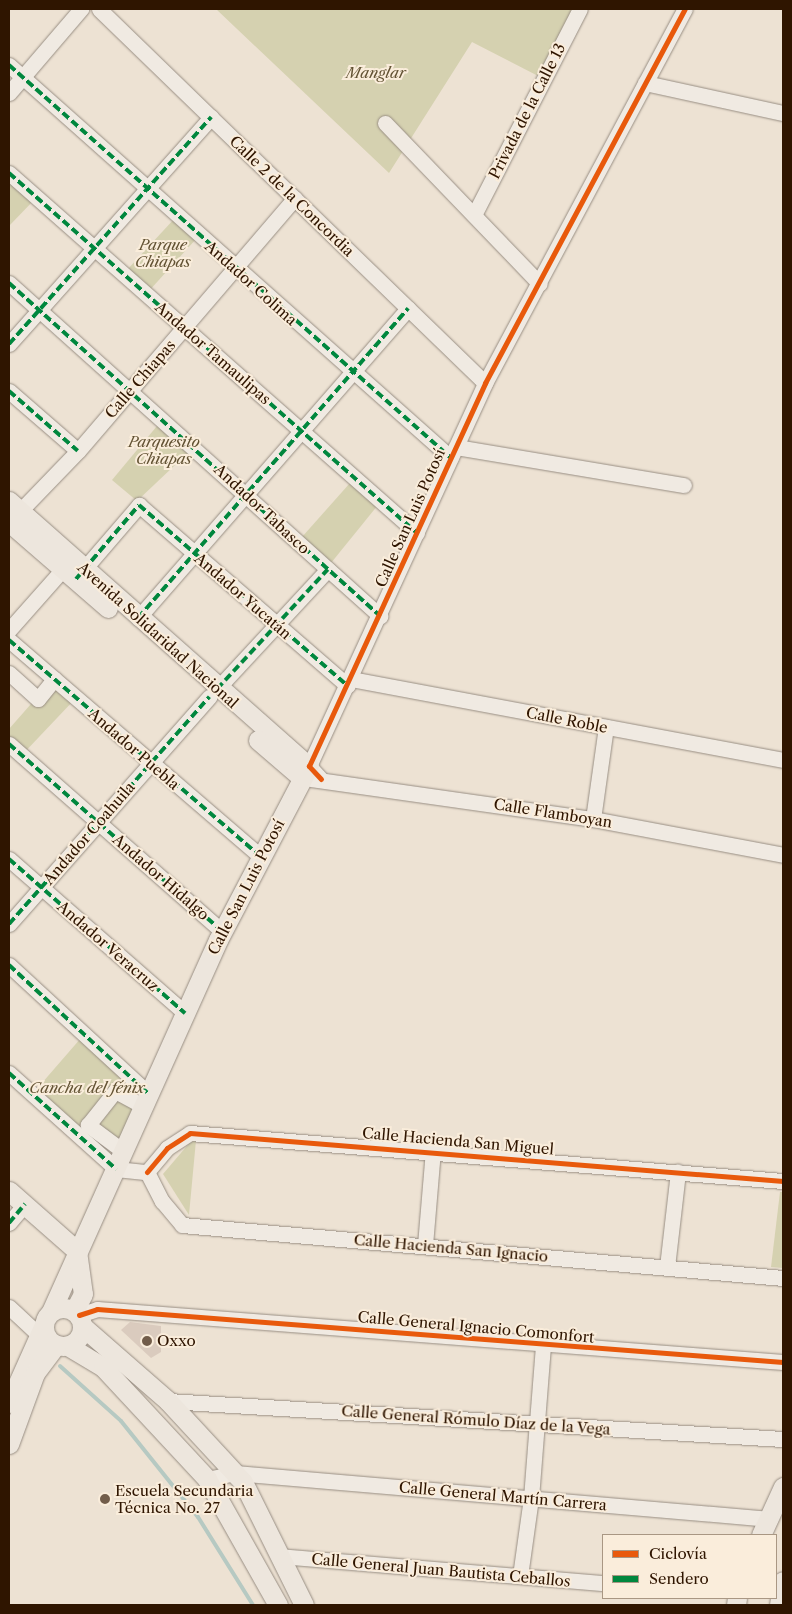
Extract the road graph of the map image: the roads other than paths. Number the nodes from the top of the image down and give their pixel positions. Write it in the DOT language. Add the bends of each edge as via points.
graph roads {
  1 [pos="81,9"];
  2 [pos="100,9"];
  3 [pos="580,9"];
  4 [pos="685,9"];
  5 [pos="9,65"];
  6 [pos="22,78"];
  7 [pos="645,84"];
  8 [pos="9,93"];
  9 [pos="783,113"];
  10 [pos="211,117"];
  11 [pos="385,123"];
  12 [pos="9,173"];
  13 [pos="146,189"];
  14 [pos="295,198"];
  15 [pos="475,213"];
  16 [pos="93,249"];
  17 [pos="235,268"];
  18 [pos="9,283"];
  19 [pos="540,284"];
  20 [pos="408,308"];
  21 [pos="39,309"];
  22 [pos="184,329"];
  23 [pos="9,344"];
  24 [pos="351,372"];
  25 [pos="485,383"];
  26 [pos="131,389"];
  27 [pos="9,391"];
  28 [pos="304,430"];
  29 [pos="78,451"];
  30 [pos="454,452"];
  31 [pos="684,485"];
  32 [pos="247,494"];
  33 [pos="12,511"];
  34 [pos="417,533"];
  35 [pos="194,553"];
  36 [pos="74,569"];
  37 [pos="328,569"];
  38 [pos="380,616"];
  39 [pos="138,618"];
  40 [pos="277,625"];
  41 [pos="9,630"];
  42 [pos="9,640"];
  43 [pos="9,673"];
  44 [pos="54,679"];
  45 [pos="350,683"];
  46 [pos="213,693"];
  47 [pos="606,727"];
  48 [pos="9,744"];
  49 [pos="783,760"];
  50 [pos="150,764"];
  51 [pos="311,774"];
  52 [pos="593,818"];
  53 [pos="97,822"];
  54 [pos="783,855"];
  55 [pos="261,857"];
  56 [pos="9,859"];
  57 [pos="41,887"];
  58 [pos="9,924"];
  59 [pos="222,931"];
  60 [pos="9,966"];
  61 [pos="185,1013"];
  62 [pos="9,1073"];
  63 [pos="146,1100"];
  64 [pos="432,1150"];
  65 [pos="119,1160"];
  66 [pos="146,1172"];
  67 [pos="678,1172"];
  68 [pos="783,1181"];
  69 [pos="9,1190"];
  70 [pos="24,1204"];
  71 [pos="9,1223"];
  72 [pos="425,1245"];
  73 [pos="77,1250"];
  74 [pos="667,1267"];
  75 [pos="783,1278"];
  76 [pos="9,1307"];
  77 [pos="52,1310"];
  78 [pos="78,1317"];
  79 [pos="40,1330"];
  80 [pos="62,1345"];
  81 [pos="543,1346"];
  82 [pos="783,1362"];
  83 [pos="168,1401"];
  84 [pos="9,1403"];
  85 [pos="536,1424"];
  86 [pos="783,1439"];
  87 [pos="9,1444"];
  88 [pos="236,1473"];
  89 [pos="207,1479"];
  90 [pos="783,1487"];
  91 [pos="531,1498"];
  92 [pos="765,1527"];
  93 [pos="279,1556"];
  94 [pos="520,1576"];
  95 [pos="783,1581"];
  96 [pos="602,1583"];
  97 [pos="278,1605"];
  98 [pos="304,1605"];
  99 [pos="778,1605"];
  100 [pos="783,1605"];
  1 -- 6 [label="street"];
  2 -- 10 [label="street, Calle 2 de la Concordia"];
  3 -- 15 [label="street, Privada de la Calle 13"];
  4 -- 7 [label="street, Calle San Luis Potosí"];
  5 -- 6 [label="street, Andador Colima"];
  6 -- 8 [label="street"];
  6 -- 13 [label="street, Andador Colima"];
  7 -- 9 [label="street"];
  7 -- 19 [label="street, Calle San Luis Potosí"];
  10 -- 13 [label="street"];
  10 -- 14 [label="street, Calle 2 de la Concordia"];
  11 -- 15 [label="street"];
  12 -- 16 [label="street, Andador Tamaulipas"];
  13 -- 16 [label="street"];
  13 -- 17 [label="street, Andador Colima"];
  14 -- 17 [label="street, Calle Chiapas"];
  14 -- 20 [label="street, Calle 2 de la Concordia"];
  15 -- 19 [label="street"];
  16 -- 21 [label="street"];
  16 -- 22 [label="street, Andador Tamaulipas"];
  17 -- 22 [label="street, Calle Chiapas"];
  17 -- 24 [label="street, Andador Colima"];
  18 -- 21 [label="street, Andador Tabasco"];
  19 -- 25 [label="street, Calle San Luis Potosí"];
  20 -- 24 [label="street"];
  20 -- 25 [label="street, Calle 2 de la Concordia"];
  21 -- 23 [label="street"];
  21 -- 26 [label="street, Andador Tabasco"];
  22 -- 26 [label="street, Calle Chiapas"];
  22 -- 28 [label="street, Andador Tamaulipas"];
  24 -- 28 [label="street"];
  24 -- 30 [label="street, Andador Colima"];
  25 -- 30 [label="street, Calle San Luis Potosí"];
  26 -- 29 [label="street, Calle Chiapas"];
  26 -- 32 [label="street, Andador Tabasco"];
  27 -- 29 [label="street"];
  28 -- 32 [label="street"];
  28 -- 34 [label="street, Andador Tamaulipas"];
  29 -- 33 [label="street, Calle Chiapas"];
  30 -- 31 [label="street"];
  30 -- 34 [label="street, Calle San Luis Potosí"];
  32 -- 35 [label="street"];
  32 -- 37 [label="street, Andador Tabasco"];
  33 -- 36 [label="main road, Avenida Solidaridad Nacional"];
  34 -- 38 [label="street, Calle San Luis Potosí"];
  35 -- 36 [label="street, Andador Yucatán" via="139,505"];
  35 -- 39 [label="street"];
  35 -- 40 [label="street, Andador Yucatán"];
  36 -- 39 [label="main road, Avenida Solidaridad Nacional"];
  36 -- 41 [label="street"];
  36 -- 46 [label="main road, Avenida Solidaridad Nacional"];
  37 -- 38 [label="street, Andador Tabasco"];
  37 -- 40 [label="street, Andador Coahuila"];
  38 -- 45 [label="street, Calle San Luis Potosí"];
  39 -- 46 [label="main road, Avenida Solidaridad Nacional"];
  40 -- 45 [label="street, Andador Yucatán"];
  40 -- 46 [label="street, Andador Coahuila"];
  42 -- 44 [label="street, Andador Puebla"];
  43 -- 44 [label="street" via="38,699"];
  44 -- 50 [label="street, Andador Puebla"];
  45 -- 47 [label="street, Calle Roble"];
  45 -- 51 [label="street, Calle San Luis Potosí"];
  46 -- 50 [label="street, Andador Coahuila"];
  46 -- 51 [label="main road, Avenida Solidaridad Nacional"];
  47 -- 49 [label="street, Calle Roble"];
  47 -- 52 [label="street"];
  48 -- 53 [label="street, Andador Hidalgo"];
  50 -- 53 [label="street, Andador Coahuila"];
  50 -- 55 [label="street, Andador Puebla"];
  51 -- 52 [label="street, Calle Flamboyan"];
  51 -- 55 [label="main road, Calle San Luis Potosí"];
  52 -- 54 [label="street, Calle Flamboyan"];
  53 -- 57 [label="street, Andador Coahuila"];
  53 -- 59 [label="street, Andador Hidalgo"];
  55 -- 59 [label="main road, Calle San Luis Potosí"];
  56 -- 57 [label="street, Andador Veracruz"];
  57 -- 58 [label="street, Andador Coahuila"];
  57 -- 61 [label="street, Andador Veracruz"];
  59 -- 61 [label="main road, Calle San Luis Potosí"];
  60 -- 63 [label="street"];
  61 -- 63 [label="main road, Calle San Luis Potosí"];
  62 -- 65 [label="street"];
  63 -- 65 [label="main road, Calle San Luis Potosí"];
  63 -- 65 [label="street" via="115,1090 88,1124"];
  64 -- 66 [label="street, Calle Hacienda San Miguel" via="190,1133 167,1148"];
  64 -- 67 [label="street, Calle Hacienda San Miguel"];
  64 -- 72 [label="street"];
  65 -- 66 [label="street"];
  65 -- 73 [label="main road, Calle San Luis Potosí"];
  66 -- 72 [label="street, Calle Hacienda San Ignacio" via="182,1225"];
  67 -- 68 [label="street, Calle Hacienda San Miguel"];
  67 -- 74 [label="street"];
  69 -- 70 [label="main road"];
  70 -- 71 [label="street"];
  70 -- 73 [label="main road"];
  72 -- 74 [label="street, Calle Hacienda San Ignacio"];
  73 -- 77 [label="main road, Calle San Luis Potosí"];
  73 -- 78 [label="main road" via="83,1269 83,1294"];
  74 -- 75 [label="street, Calle Hacienda San Ignacio"];
  76 -- 79 [label="street"];
  77 -- 78 [label="main road"];
  77 -- 79 [label="main road, Calle San Luis Potosí"];
  78 -- 80 [label="main road" via="81,1334"];
  78 -- 81 [label="street, Calle General Ignacio Comonfort" via="96,1309"];
  78 -- 83 [label="main road"];
  79 -- 80 [label="main road"];
  79 -- 84 [label="main road, Calle San Luis Potosí"];
  80 -- 87 [label="main road" via="35,1373"];
  80 -- 89 [label="main road" via="103,1366"];
  81 -- 82 [label="street, Calle General Ignacio Comonfort"];
  81 -- 85 [label="street"];
  83 -- 85 [label="street, Calle General Rómulo Díaz de la Vega"];
  83 -- 88 [label="main road"];
  85 -- 86 [label="street, Calle General Rómulo Díaz de la Vega"];
  85 -- 91 [label="street"];
  88 -- 89 [label="street, Calle General Martín Carrera"];
  88 -- 91 [label="street, Calle General Martín Carrera"];
  88 -- 93 [label="main road"];
  89 -- 97 [label="main road"];
  90 -- 92 [label="main road"];
  91 -- 92 [label="street, Calle General Martín Carrera"];
  91 -- 94 [label="street"];
  93 -- 94 [label="street, Calle General Juan Bautista Ceballos"];
  93 -- 98 [label="main road"];
  94 -- 96 [label="street, Calle General Juan Bautista Ceballos"];
  95 -- 99 [label="main road"];
  99 -- 100 [label="street"];
}
